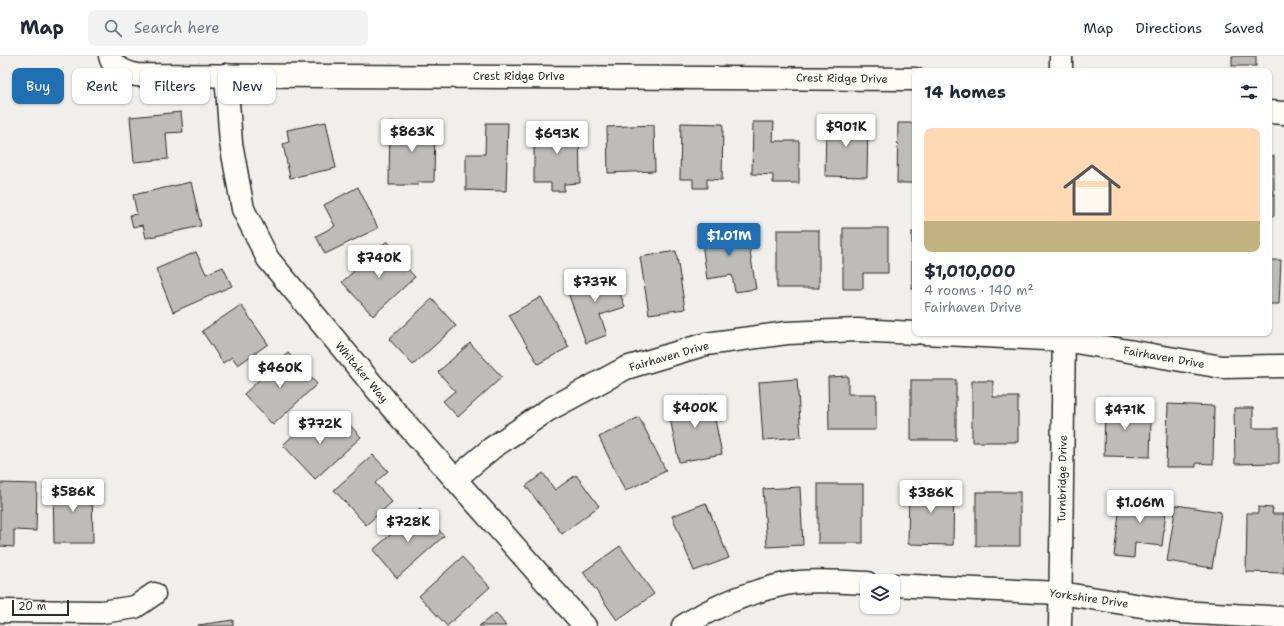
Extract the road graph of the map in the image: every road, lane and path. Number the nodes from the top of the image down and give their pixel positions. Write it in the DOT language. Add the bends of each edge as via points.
graph roads {
  1 [pos="1061,56"];
  2 [pos="116,64"];
  3 [pos="1061,68"];
  4 [pos="218,75"];
  5 [pos="276,75"];
  6 [pos="912,80"];
  7 [pos="228,104"];
  8 [pos="1272,112"];
  9 [pos="1284,113"];
  10 [pos="912,333"];
  11 [pos="1064,336"];
  12 [pos="1284,366"];
  13 [pos="455,479"];
  14 [pos="860,584"];
  15 [pos="900,585"];
  16 [pos="1060,593"];
  17 [pos="154,594"];
  18 [pos="0,611"];
  19 [pos="1284,618"];
  20 [pos="586,626"];
  21 [pos="683,626"];
  22 [pos="1060,626"];
  1 -- 3 [label="street"];
  2 -- 4 [label="street, Crest Ridge Drive" via="136,74"];
  5 -- 6 [label="street, Crest Ridge Drive"];
  7 -- 13 [label="street, Whitaker Way" via="230,143 244,209 268,259 392,408"];
  8 -- 9 [label="street"];
  10 -- 13 [label="street, Fairhaven Drive" via="857,330 786,333 706,344 626,368 548,410 492,448"];
  11 -- 12 [label="street, Fairhaven Drive" via="1222,367"];
  11 -- 16 [label="street, Turnbridge Drive"];
  13 -- 20 [label="street, Whitaker Way"];
  14 -- 21 [label="street" via="823,581 785,584 742,597 701,614"];
  15 -- 16 [label="street, Yorkshire Drive"];
  16 -- 19 [label="street, Yorkshire Drive" via="1179,612"];
  16 -- 22 [label="street, Turnbridge Drive"];
  17 -- 18 [label="street" via="135,607 102,612"];
}
